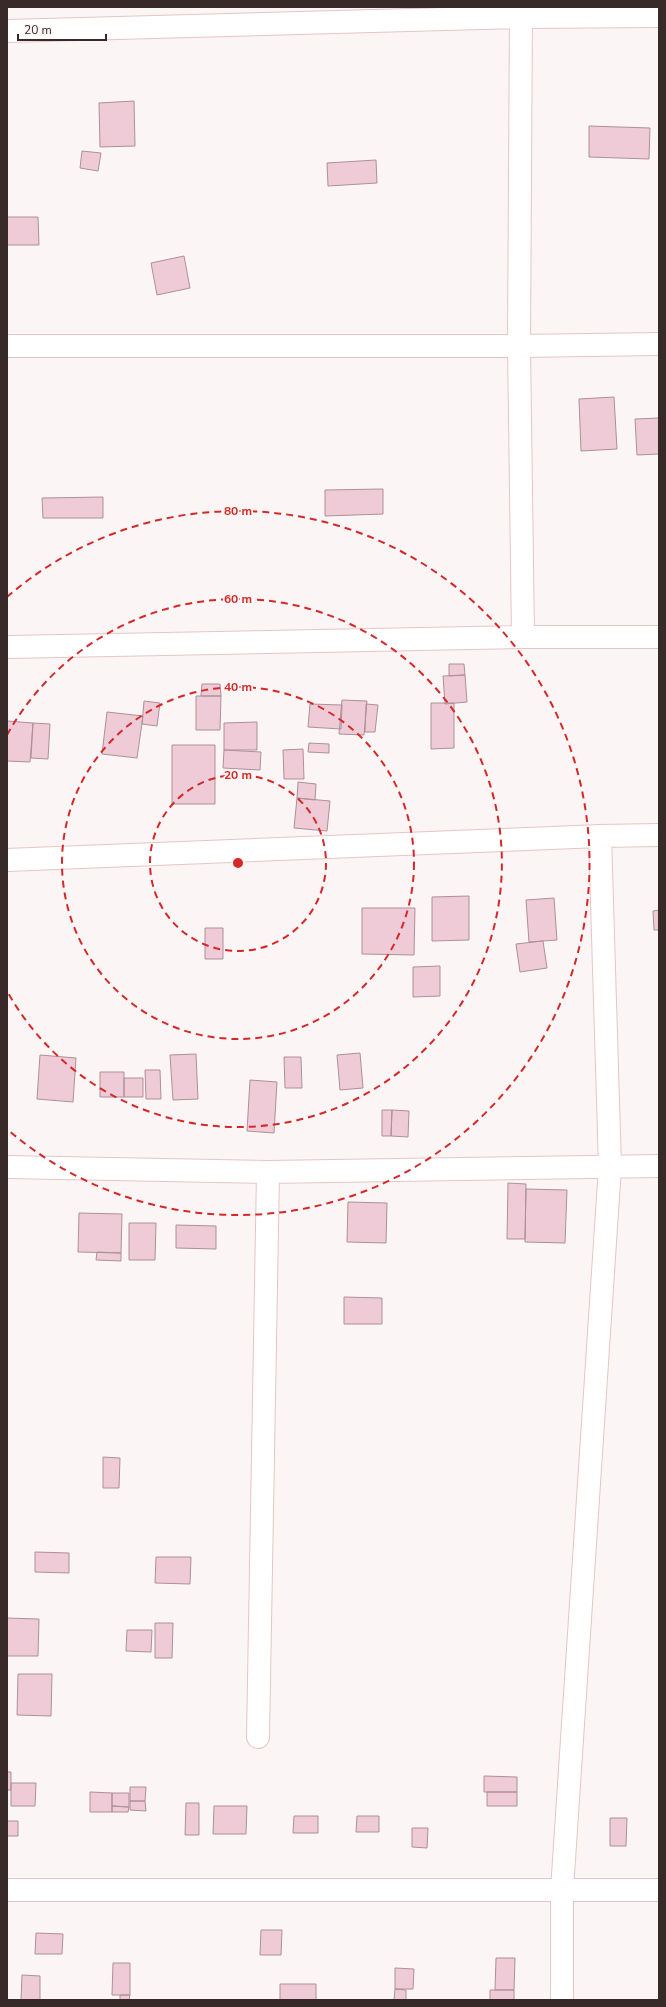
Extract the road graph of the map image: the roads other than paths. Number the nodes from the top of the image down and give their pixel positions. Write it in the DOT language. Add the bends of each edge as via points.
graph roads {
  1 [pos="521,12"];
  2 [pos="659,16"];
  3 [pos="7,31"];
  4 [pos="659,344"];
  5 [pos="7,346"];
  6 [pos="519,346"];
  7 [pos="523,637"];
  8 [pos="659,637"];
  9 [pos="7,647"];
  10 [pos="659,835"];
  11 [pos="600,836"];
  12 [pos="7,860"];
  13 [pos="659,1166"];
  14 [pos="7,1167"];
  15 [pos="610,1167"];
  16 [pos="268,1172"];
  17 [pos="258,1737"];
  18 [pos="7,1890"];
  19 [pos="562,1890"];
  20 [pos="659,1890"];
  21 [pos="562,2000"];
  1 -- 2 [label="street"];
  1 -- 3 [label="street"];
  1 -- 6 [label="street"];
  4 -- 6 [label="street"];
  5 -- 6 [label="street"];
  6 -- 7 [label="street"];
  7 -- 8 [label="street"];
  7 -- 9 [label="street"];
  10 -- 11 [label="street"];
  11 -- 12 [label="street"];
  11 -- 15 [label="street"];
  13 -- 15 [label="street"];
  14 -- 16 [label="street"];
  15 -- 16 [label="street"];
  15 -- 19 [label="street"];
  16 -- 17 [label="street"];
  18 -- 19 [label="street"];
  19 -- 20 [label="street"];
  19 -- 21 [label="street"];
}
